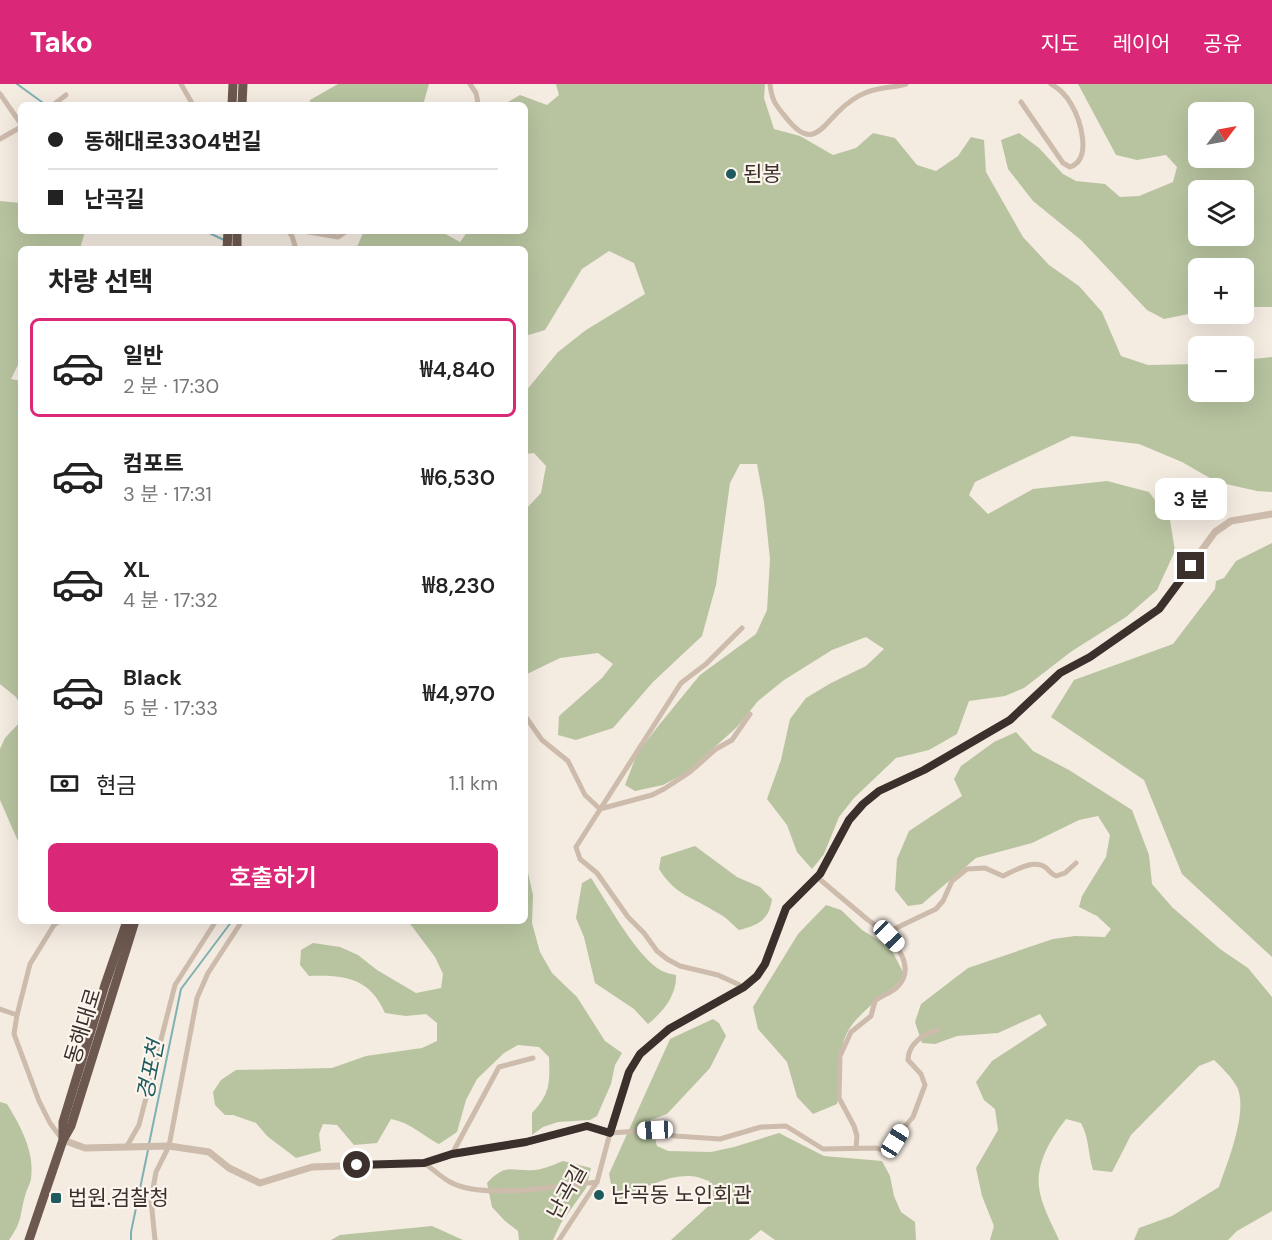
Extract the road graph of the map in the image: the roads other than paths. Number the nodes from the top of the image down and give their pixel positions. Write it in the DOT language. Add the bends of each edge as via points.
graph roads {
  1 [pos="182,84"];
  2 [pos="233,84"];
  3 [pos="243,84"];
  4 [pos="470,84"];
  5 [pos="770,84"];
  6 [pos="906,84"];
  7 [pos="1051,84"];
  8 [pos="0,94"];
  9 [pos="66,95"];
  10 [pos="58,102"];
  11 [pos="191,102"];
  12 [pos="232,102"];
  13 [pos="242,102"];
  14 [pos="478,102"];
  15 [pos="1021,102"];
  16 [pos="18,121"];
  17 [pos="18,128"];
  18 [pos="0,138"];
  19 [pos="320,234"];
  20 [pos="342,234"];
  21 [pos="1272,514"];
  22 [pos="742,628"];
  23 [pos="750,714"];
  24 [pos="528,720"];
  25 [pos="600,809"];
  26 [pos="1076,863"];
  27 [pos="817,877"];
  28 [pos="56,924"];
  29 [pos="126,924"];
  30 [pos="134,924"];
  31 [pos="214,924"];
  32 [pos="240,924"];
  33 [pos="878,927"];
  34 [pos="744,987"];
  35 [pos="0,1010"];
  36 [pos="16,1014"];
  37 [pos="938,1030"];
  38 [pos="533,1058"];
  39 [pos="610,1133"];
  40 [pos="63,1140"];
  41 [pos="131,1146"];
  42 [pos="169,1146"];
  43 [pos="856,1148"];
  44 [pos="452,1154"];
  45 [pos="424,1163"];
  46 [pos="597,1182"];
  47 [pos="29,1240"];
  48 [pos="155,1240"];
  49 [pos="559,1240"];
  1 -- 11 [label="street"];
  2 -- 12 [label="highway"];
  3 -- 13 [label="highway"];
  4 -- 14 [label="street"];
  5 -- 6 [label="street" via="771,99 792,125 810,136 825,129 839,111 866,92"];
  7 -- 15 [label="street" via="1066,96 1078,120 1083,150 1078,164 1063,163"];
  8 -- 16 [label="street"];
  9 -- 10 [label="street"];
  17 -- 18 [label="street"];
  19 -- 20 [label="street"];
  21 -- 27 [label="street, 난곡길" via="1231,521 1215,532 1159,609 1060,673 1010,720 879,791 849,820"];
  22 -- 25 [label="street" via="706,664 681,682"];
  23 -- 25 [label="street" via="732,740 664,789"];
  24 -- 25 [label="street" via="542,740 568,761 585,795"];
  25 -- 34 [label="street" via="578,842 579,859 597,873 628,916 667,959"];
  26 -- 33 [label="street" via="1056,876 1036,864 1003,876 985,868 967,869 952,881 936,909 892,930"];
  27 -- 33 [label="street"];
  27 -- 34 [label="street, 난곡길" via="786,908 765,964"];
  28 -- 36 [label="street" via="30,964"];
  29 -- 40 [label="highway, 동해대로" via="63,1122"];
  30 -- 40 [label="highway, 동해대로" via="71,1126"];
  31 -- 41 [label="street" via="175,985"];
  32 -- 42 [label="street" via="208,973 197,998"];
  33 -- 43 [label="street" via="902,953 903,979 894,990 874,1001 871,1016 851,1032 840,1056 839,1098 854,1126"];
  34 -- 39 [label="street, 난곡길" via="669,1029 640,1054 629,1072"];
  35 -- 36 [label="street"];
  36 -- 40 [label="street" via="14,1034 39,1101"];
  37 -- 43 [label="street" via="918,1040 907,1056 925,1085 913,1117 888,1152"];
  38 -- 44 [label="street" via="499,1066"];
  39 -- 43 [label="street" via="655,1130 675,1136 720,1139 761,1127 786,1126 823,1149"];
  39 -- 44 [label="street" via="587,1126 526,1142"];
  39 -- 46 [label="street, 난곡길"];
  40 -- 41 [label="street" via="85,1148"];
  40 -- 47 [label="highway, 동해대로"];
  41 -- 42 [label="street"];
  42 -- 45 [label="street" via="209,1152 229,1168 260,1183 312,1167"];
  42 -- 48 [label="street" via="156,1172 151,1200"];
  44 -- 45 [label="street"];
  45 -- 46 [label="street" via="452,1183 479,1191"];
  46 -- 49 [label="street, 난곡길"];
}
